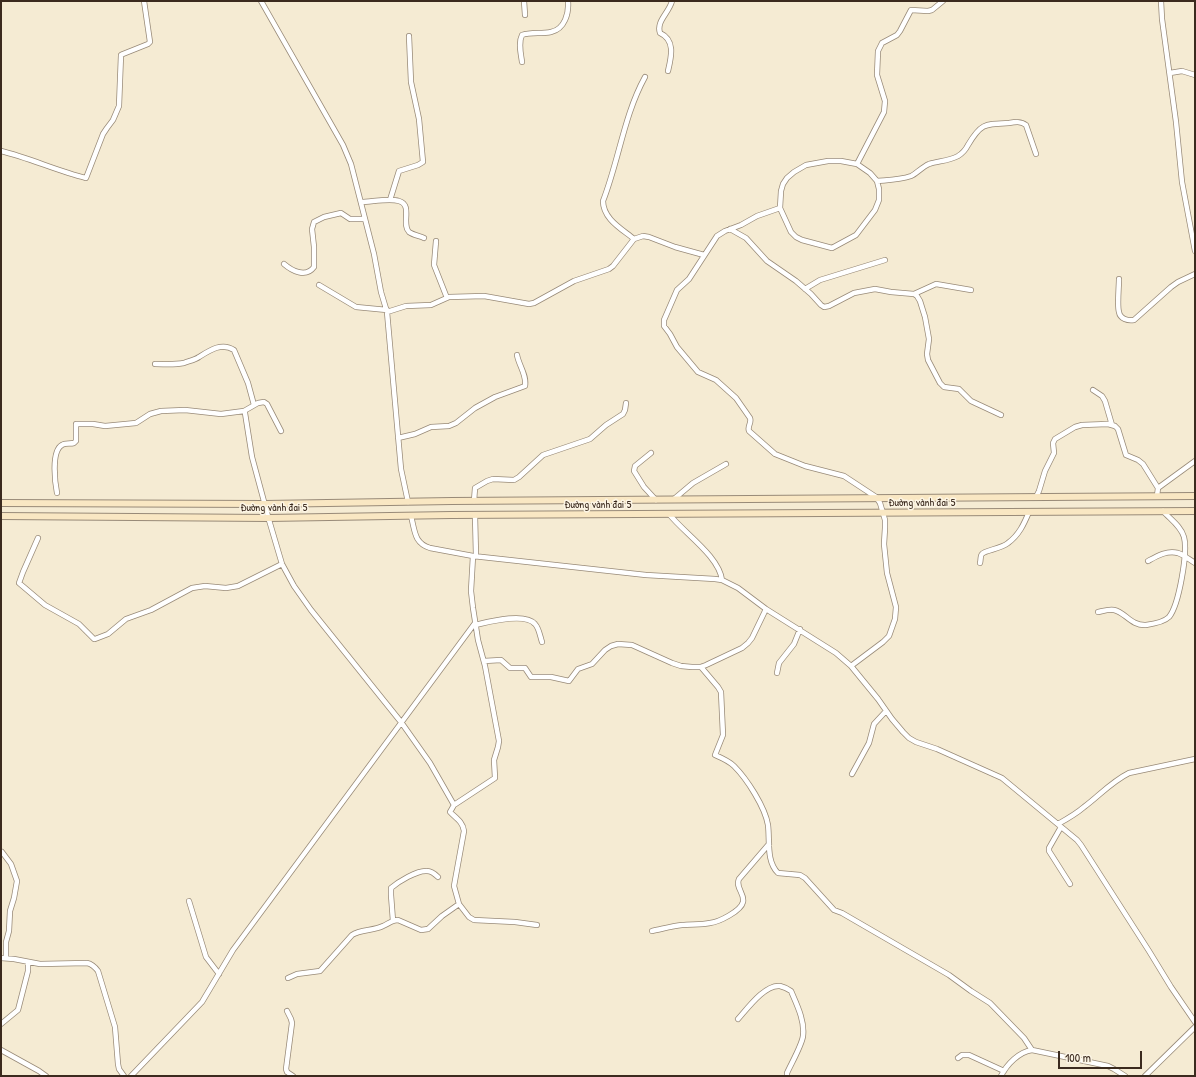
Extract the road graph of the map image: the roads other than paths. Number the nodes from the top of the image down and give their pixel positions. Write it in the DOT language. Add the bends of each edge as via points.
graph roads {
  1 [pos="144,1"];
  2 [pos="261,1"];
  3 [pos="524,1"];
  4 [pos="568,1"];
  5 [pos="672,1"];
  6 [pos="943,1"];
  7 [pos="1161,1"];
  8 [pos="525,15"];
  9 [pos="409,36"];
  10 [pos="522,62"];
  11 [pos="668,71"];
  12 [pos="1170,73"];
  13 [pos="1195,75"];
  14 [pos="645,77"];
  15 [pos="1,151"];
  16 [pos="1036,154"];
  17 [pos="857,164"];
  18 [pos="877,181"];
  19 [pos="390,200"];
  20 [pos="361,202"];
  21 [pos="780,208"];
  22 [pos="365,219"];
  23 [pos="730,229"];
  24 [pos="424,238"];
  25 [pos="634,239"];
  26 [pos="436,241"];
  27 [pos="1195,251"];
  28 [pos="704,255"];
  29 [pos="885,260"];
  30 [pos="284,264"];
  31 [pos="1195,274"];
  32 [pos="1120,279"];
  33 [pos="319,285"];
  34 [pos="805,289"];
  35 [pos="971,290"];
  36 [pos="914,294"];
  37 [pos="447,298"];
  38 [pos="387,311"];
  39 [pos="517,356"];
  40 [pos="156,364"];
  41 [pos="1093,390"];
  42 [pos="626,403"];
  43 [pos="254,405"];
  44 [pos="244,412"];
  45 [pos="1001,415"];
  46 [pos="1112,425"];
  47 [pos="281,431"];
  48 [pos="398,438"];
  49 [pos="651,452"];
  50 [pos="1195,462"];
  51 [pos="726,464"];
  52 [pos="1158,488"];
  53 [pos="57,493"];
  54 [pos="1157,496"];
  55 [pos="1195,496"];
  56 [pos="1036,497"];
  57 [pos="877,498"];
  58 [pos="656,500"];
  59 [pos="674,500"];
  60 [pos="474,501"];
  61 [pos="408,502"];
  62 [pos="1,503"];
  63 [pos="39,503"];
  64 [pos="264,504"];
  65 [pos="1163,511"];
  66 [pos="1195,511"];
  67 [pos="1028,512"];
  68 [pos="883,513"];
  69 [pos="669,514"];
  70 [pos="475,515"];
  71 [pos="1,516"];
  72 [pos="39,516"];
  73 [pos="412,516"];
  74 [pos="268,518"];
  75 [pos="38,538"];
  76 [pos="474,556"];
  77 [pos="1184,557"];
  78 [pos="1148,561"];
  79 [pos="980,563"];
  80 [pos="1195,563"];
  81 [pos="282,564"];
  82 [pos="722,580"];
  83 [pos="766,609"];
  84 [pos="1098,612"];
  85 [pos="475,624"];
  86 [pos="800,629"];
  87 [pos="542,642"];
  88 [pos="484,661"];
  89 [pos="851,666"];
  90 [pos="701,667"];
  91 [pos="777,673"];
  92 [pos="886,711"];
  93 [pos="401,722"];
  94 [pos="1195,759"];
  95 [pos="852,774"];
  96 [pos="454,806"];
  97 [pos="1060,826"];
  98 [pos="769,844"];
  99 [pos="2,852"];
  100 [pos="438,877"];
  101 [pos="1070,884"];
  102 [pos="189,901"];
  103 [pos="459,904"];
  104 [pos="393,921"];
  105 [pos="537,925"];
  106 [pos="652,931"];
  107 [pos="4,958"];
  108 [pos="28,962"];
  109 [pos="219,974"];
  110 [pos="288,978"];
  111 [pos="287,1011"];
  112 [pos="738,1019"];
  113 [pos="1195,1022"];
  114 [pos="1,1024"];
  115 [pos="1195,1027"];
  116 [pos="1,1050"];
  117 [pos="1032,1050"];
  118 [pos="958,1058"];
  119 [pos="1004,1071"];
  120 [pos="46,1076"];
  121 [pos="124,1076"];
  122 [pos="131,1076"];
  123 [pos="293,1076"];
  124 [pos="786,1076"];
  125 [pos="1002,1076"];
  126 [pos="1124,1076"];
  127 [pos="1145,1076"];
  1 -- 15 [label="street" via="150,42 121,56 119,106 103,134 86,178"];
  2 -- 20 [label="street" via="343,145"];
  3 -- 8 [label="street"];
  4 -- 10 [label="street" via="567,17 559,28 552,32 522,35"];
  5 -- 11 [label="street" via="658,28 671,46 672,55"];
  6 -- 17 [label="street" via="932,10 911,10 900,31 882,43 878,51 878,75 885,102 884,112"];
  7 -- 12 [label="street"];
  9 -- 19 [label="street" via="422,162 399,171"];
  12 -- 13 [label="street"];
  12 -- 27 [label="street" via="1182,182"];
  14 -- 25 [label="street" via="630,112 603,201 605,213"];
  16 -- 18 [label="street" via="1024,123 998,124 980,128 958,156 928,164 912,176"];
  17 -- 18 [label="street"];
  17 -- 21 [label="street" via="828,161 806,165 794,172 783,184"];
  18 -- 21 [label="street" via="879,200 875,210 856,236 832,248 796,237"];
  19 -- 20 [label="street"];
  19 -- 24 [label="street" via="404,205 408,230"];
  20 -- 22 [label="street"];
  21 -- 23 [label="street"];
  22 -- 30 [label="street" via="350,219 341,213 318,219 312,229 313,269 299,272"];
  22 -- 38 [label="street"];
  23 -- 28 [label="street" via="720,233"];
  23 -- 34 [label="street" via="746,238 767,262 793,278"];
  25 -- 28 [label="street" via="649,236"];
  25 -- 37 [label="street" via="609,269 568,284 534,303 524,304 484,296"];
  26 -- 37 [label="street" via="434,265"];
  28 -- 57 [label="street" via="677,290 664,320 664,326 677,347 698,372 716,380 736,398 750,418 749,431 775,454 815,469 844,476"];
  29 -- 34 [label="street" via="820,280"];
  31 -- 32 [label="street" via="1178,282 1134,320 1126,320 1118,312"];
  33 -- 38 [label="street" via="356,307"];
  34 -- 36 [label="street" via="824,307 854,293 875,289"];
  35 -- 36 [label="street" via="936,284"];
  36 -- 45 [label="street" via="920,301 925,317 929,339 928,360 940,383 944,387 959,389 971,402"];
  37 -- 38 [label="street" via="431,305 406,306"];
  38 -- 48 [label="street"];
  39 -- 48 [label="street" via="525,375 525,386 495,396 449,426 431,427"];
  40 -- 43 [label="street" via="183,363 218,347 232,348 248,383"];
  41 -- 46 [label="street" via="1105,401"];
  42 -- 60 [label="street" via="623,414 590,439 543,455 514,480 487,481 475,488"];
  43 -- 44 [label="street"];
  43 -- 47 [label="street" via="262,402 267,404"];
  44 -- 53 [label="street" via="221,414 185,410 161,411 150,414 136,423 105,426 76,424 76,441 63,444 57,451 54,473"];
  44 -- 64 [label="street"];
  46 -- 52 [label="street" via="1118,429 1126,455 1141,462"];
  46 -- 56 [label="street" via="1078,426 1055,439 1053,455 1043,474"];
  48 -- 61 [label="street"];
  49 -- 58 [label="street" via="635,466 634,471"];
  50 -- 52 [label="street"];
  51 -- 59 [label="street" via="693,483"];
  52 -- 54 [label="street"];
  54 -- 55 [label="main road, Đường vành đai 5"];
  54 -- 56 [label="main road, Đường vành đai 5"];
  56 -- 57 [label="main road, Đường vành đai 5"];
  57 -- 59 [label="main road, Đường vành đai 5"];
  57 -- 68 [label="street"];
  58 -- 59 [label="main road, Đường vành đai 5"];
  58 -- 60 [label="main road, Đường vành đai 5"];
  60 -- 61 [label="main road, Đường vành đai 5"];
  61 -- 64 [label="main road, Đường vành đai 5"];
  62 -- 63 [label="main road, Đường vành đai 5"];
  63 -- 64 [label="main road, Đường vành đai 5"];
  63 -- 72 [label="main road"];
  64 -- 74 [label="street"];
  65 -- 66 [label="main road, Đường vành đai 5"];
  65 -- 67 [label="main road, Đường vành đai 5"];
  65 -- 77 [label="street" via="1183,535 1186,546"];
  67 -- 68 [label="main road, Đường vành đai 5"];
  67 -- 79 [label="street" via="1022,528 1010,542 1000,548 984,552"];
  68 -- 69 [label="main road, Đường vành đai 5"];
  68 -- 89 [label="street" via="887,573 896,607 895,619 889,636"];
  69 -- 70 [label="main road, Đường vành đai 5"];
  69 -- 82 [label="street" via="706,551 720,571"];
  70 -- 73 [label="main road, Đường vành đai 5"];
  70 -- 76 [label="street"];
  71 -- 72 [label="main road, Đường vành đai 5"];
  72 -- 74 [label="main road, Đường vành đai 5"];
  73 -- 74 [label="main road, Đường vành đai 5"];
  73 -- 76 [label="street" via="419,543 439,550"];
  74 -- 81 [label="street"];
  75 -- 81 [label="street" via="19,583 45,605 79,624 95,640 108,634 126,619 151,610 192,588 232,588"];
  76 -- 82 [label="street" via="646,575"];
  76 -- 85 [label="street" via="472,595"];
  77 -- 78 [label="street" via="1179,553 1166,553"];
  77 -- 80 [label="street"];
  77 -- 84 [label="street" via="1182,577 1168,618 1144,625 1137,624 1114,610"];
  81 -- 93 [label="street" via="311,610"];
  82 -- 83 [label="street" via="738,588"];
  83 -- 86 [label="street"];
  83 -- 90 [label="street" via="748,643"];
  85 -- 87 [label="street" via="504,619 530,620 536,626"];
  85 -- 88 [label="street"];
  85 -- 93 [label="street"];
  86 -- 89 [label="street"];
  86 -- 91 [label="street" via="794,644 779,663"];
  88 -- 90 [label="street" via="501,660 510,668 525,668 531,677 569,681 578,669 592,664 605,650 618,644 625,644 639,647 681,666"];
  88 -- 96 [label="street" via="499,741 494,760 495,778"];
  89 -- 92 [label="street"];
  90 -- 98 [label="street" via="721,692 723,735 715,755 734,766 755,793 768,823"];
  92 -- 95 [label="street" via="874,724 869,743"];
  92 -- 97 [label="street" via="909,738 996,774"];
  93 -- 96 [label="street" via="430,763"];
  93 -- 109 [label="street" via="233,950"];
  94 -- 97 [label="street" via="1122,776"];
  96 -- 103 [label="street" via="450,812 464,826 454,886"];
  97 -- 101 [label="street" via="1049,848"];
  97 -- 113 [label="street" via="1081,845"];
  98 -- 106 [label="street" via="739,878 737,882 743,902 734,913 713,923 682,925"];
  98 -- 117 [label="street" via="772,865 778,873 800,875 834,910 953,977 994,1006"];
  99 -- 107 [label="street" via="11,864 17,881"];
  100 -- 104 [label="street" via="424,871 398,882 391,888"];
  102 -- 109 [label="street" via="206,957"];
  103 -- 104 [label="street" via="424,930 398,920"];
  103 -- 105 [label="street" via="474,920"];
  104 -- 110 [label="street" via="379,928 352,935 320,971"];
  107 -- 108 [label="street"];
  108 -- 114 [label="street" via="18,1010"];
  108 -- 121 [label="street" via="87,963 94,966 98,971 115,1027 118,1064"];
  109 -- 122 [label="street" via="202,1002"];
  111 -- 123 [label="street" via="292,1024 286,1069"];
  112 -- 124 [label="street" via="762,993 775,986 791,991 804,1030"];
  115 -- 127 [label="street"];
  116 -- 120 [label="street"];
  117 -- 119 [label="street" via="1019,1056"];
  117 -- 126 [label="street" via="1108,1066"];
  118 -- 119 [label="street" via="969,1055"];
  119 -- 125 [label="street"];
}
